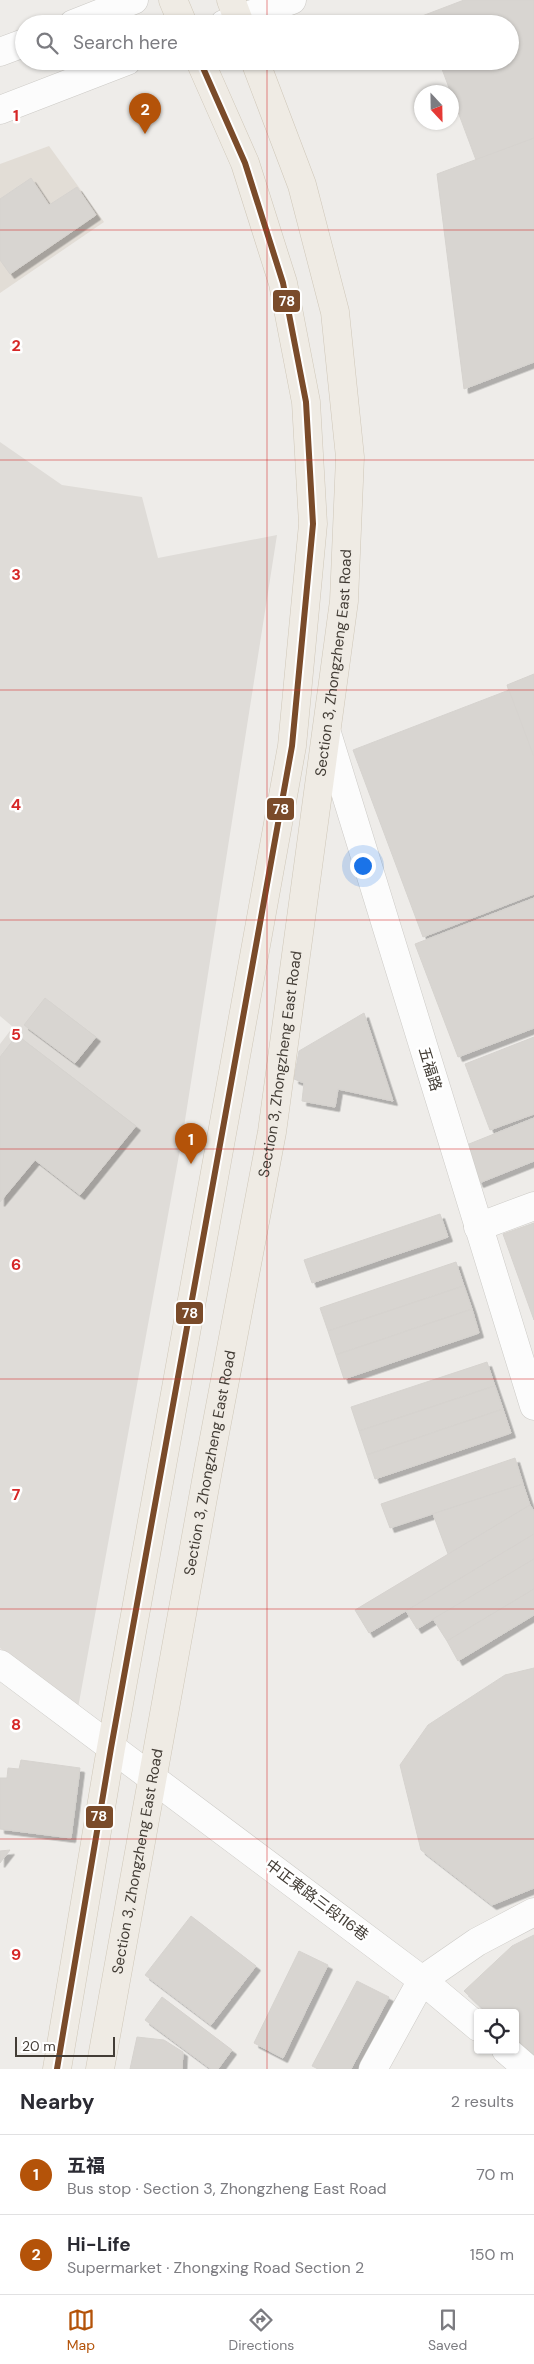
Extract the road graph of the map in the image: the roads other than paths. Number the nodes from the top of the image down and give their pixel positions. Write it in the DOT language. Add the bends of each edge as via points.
graph roads {
  1 [pos="134,0"];
  2 [pos="173,0"];
  3 [pos="292,0"];
  4 [pos="96,15"];
  5 [pos="179,15"];
  6 [pos="240,15"];
  7 [pos="15,46"];
  8 [pos="0,52"];
  9 [pos="104,70"];
  10 [pos="204,70"];
  11 [pos="258,70"];
  12 [pos="0,110"];
  13 [pos="326,733"];
  14 [pos="534,1206"];
  15 [pos="478,1227"];
  16 [pos="534,1406"];
  17 [pos="0,1664"];
  18 [pos="111,1748"];
  19 [pos="153,1777"];
  20 [pos="534,1912"];
  21 [pos="422,1980"];
  22 [pos="474,2024"];
  23 [pos="511,2054"];
  24 [pos="57,2069"];
  25 [pos="100,2069"];
  26 [pos="373,2069"];
  27 [pos="528,2069"];
  1 -- 4 [label="street"];
  2 -- 5 [label="main road"];
  3 -- 6 [label="street"];
  7 -- 8 [label="street"];
  9 -- 12 [label="street"];
  10 -- 18 [label="main road" via="245,163 282,283 306,402 312,524 292,746"];
  11 -- 13 [label="main road, Section 3, Zhongzheng East Road" via="302,185 335,312 350,457 344,601"];
  13 -- 15 [label="street, 五福路"];
  13 -- 19 [label="main road, Section 3, Zhongzheng East Road" via="272,1132"];
  14 -- 15 [label="street"];
  15 -- 16 [label="street, 五福路"];
  17 -- 18 [label="street, 中正東路三段116巷"];
  18 -- 19 [label="street, 中正東路三段116巷"];
  18 -- 24 [label="main road"];
  19 -- 21 [label="street, 中正東路三段116巷"];
  19 -- 25 [label="main road, Section 3, Zhongzheng East Road"];
  20 -- 21 [label="street" via="477,1942"];
  21 -- 22 [label="street, 中正東路三段116巷"];
  21 -- 26 [label="street"];
  23 -- 27 [label="street"];
}
